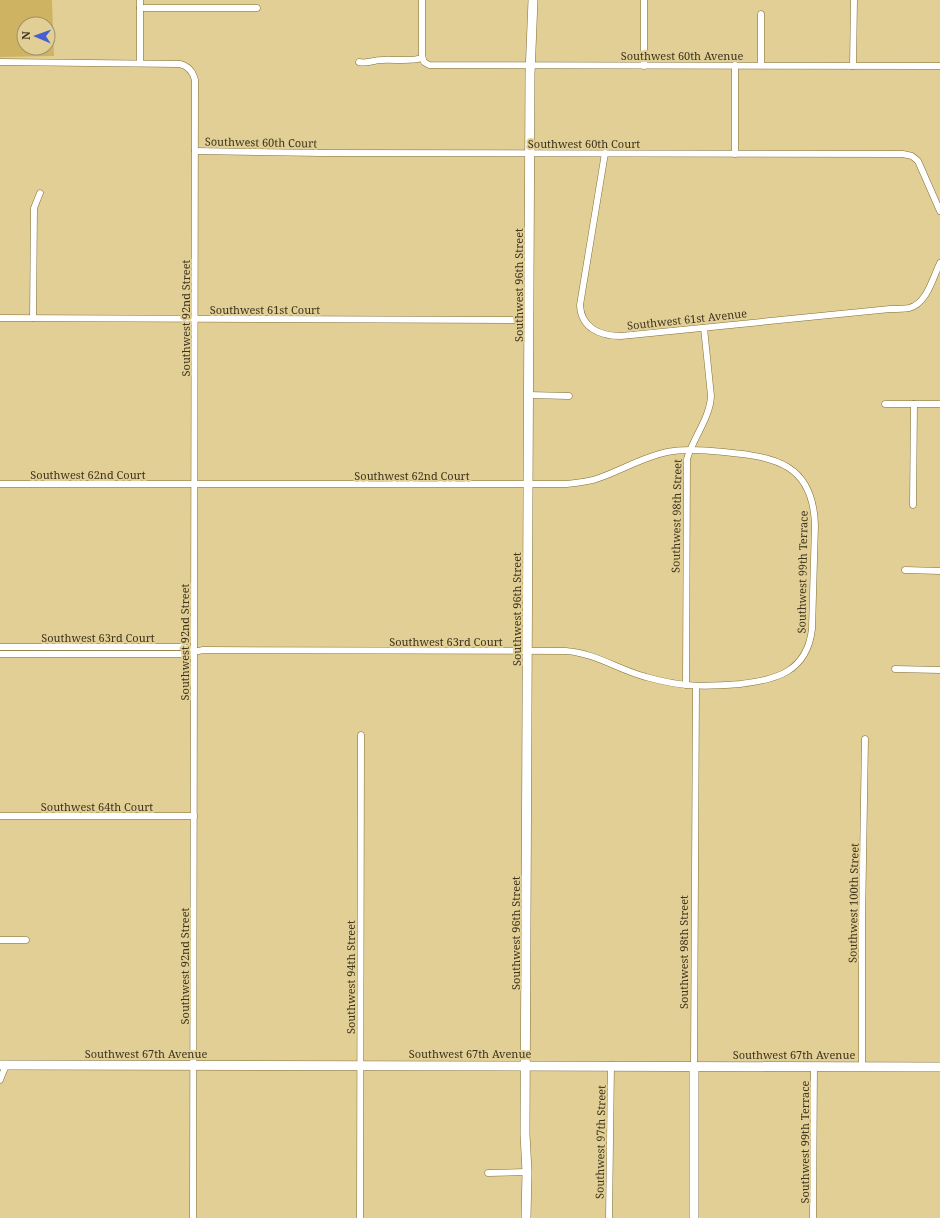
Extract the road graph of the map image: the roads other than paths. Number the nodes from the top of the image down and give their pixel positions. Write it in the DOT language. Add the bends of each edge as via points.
graph roads {
  1 [pos="140,0"];
  2 [pos="422,0"];
  3 [pos="533,0"];
  4 [pos="644,0"];
  5 [pos="854,0"];
  6 [pos="140,8"];
  7 [pos="257,8"];
  8 [pos="760,14"];
  9 [pos="423,60"];
  10 [pos="0,62"];
  11 [pos="359,62"];
  12 [pos="140,63"];
  13 [pos="531,65"];
  14 [pos="735,65"];
  15 [pos="761,65"];
  16 [pos="644,66"];
  17 [pos="854,66"];
  18 [pos="940,66"];
  19 [pos="195,151"];
  20 [pos="530,153"];
  21 [pos="605,153"];
  22 [pos="735,154"];
  23 [pos="40,193"];
  24 [pos="940,211"];
  25 [pos="940,263"];
  26 [pos="0,318"];
  27 [pos="33,318"];
  28 [pos="195,319"];
  29 [pos="529,320"];
  30 [pos="704,328"];
  31 [pos="529,395"];
  32 [pos="569,396"];
  33 [pos="885,404"];
  34 [pos="914,404"];
  35 [pos="940,404"];
  36 [pos="690,450"];
  37 [pos="0,484"];
  38 [pos="195,485"];
  39 [pos="528,485"];
  40 [pos="807,487"];
  41 [pos="913,505"];
  42 [pos="905,570"];
  43 [pos="940,570"];
  44 [pos="0,647"];
  45 [pos="125,647"];
  46 [pos="61,650"];
  47 [pos="195,651"];
  48 [pos="528,651"];
  49 [pos="0,654"];
  50 [pos="125,654"];
  51 [pos="803,656"];
  52 [pos="895,669"];
  53 [pos="940,670"];
  54 [pos="686,685"];
  55 [pos="696,686"];
  56 [pos="361,735"];
  57 [pos="865,739"];
  58 [pos="0,816"];
  59 [pos="194,816"];
  60 [pos="0,940"];
  61 [pos="26,940"];
  62 [pos="3,1065"];
  63 [pos="193,1065"];
  64 [pos="360,1065"];
  65 [pos="526,1065"];
  66 [pos="611,1065"];
  67 [pos="694,1066"];
  68 [pos="814,1066"];
  69 [pos="862,1066"];
  70 [pos="940,1067"];
  71 [pos="0,1080"];
  72 [pos="527,1172"];
  73 [pos="488,1173"];
  74 [pos="193,1218"];
  75 [pos="360,1218"];
  76 [pos="526,1218"];
  77 [pos="609,1218"];
  78 [pos="694,1218"];
  79 [pos="813,1218"];
  1 -- 6 [label="street"];
  2 -- 9 [label="street"];
  3 -- 13 [label="street, Southwest 96th Street"];
  4 -- 16 [label="street"];
  5 -- 17 [label="street"];
  6 -- 7 [label="street"];
  6 -- 12 [label="street"];
  8 -- 15 [label="street"];
  9 -- 11 [label="street, Southwest 60th Avenue"];
  9 -- 13 [label="street, Southwest 60th Avenue" via="429,65"];
  10 -- 12 [label="street"];
  12 -- 19 [label="street, Southwest 92nd Street" via="180,64 188,68 194,76"];
  13 -- 16 [label="street, Southwest 60th Avenue"];
  13 -- 20 [label="street, Southwest 96th Street"];
  14 -- 15 [label="street, Southwest 60th Avenue"];
  14 -- 16 [label="street, Southwest 60th Avenue"];
  14 -- 22 [label="street"];
  15 -- 17 [label="street, Southwest 60th Avenue"];
  17 -- 18 [label="street, Southwest 60th Avenue"];
  19 -- 20 [label="street, Southwest 60th Court"];
  19 -- 28 [label="street, Southwest 92nd Street"];
  20 -- 21 [label="street, Southwest 60th Court"];
  20 -- 29 [label="street, Southwest 96th Street"];
  21 -- 22 [label="street, Southwest 60th Court"];
  21 -- 30 [label="street, Southwest 61st Avenue" via="580,299 580,310 586,324 609,336"];
  22 -- 24 [label="street, Southwest 60th Court" via="908,155 915,158 920,166"];
  23 -- 27 [label="street" via="34,208"];
  25 -- 30 [label="street, Southwest 61st Avenue" via="922,300 909,308"];
  26 -- 27 [label="street, Southwest 61st Court"];
  27 -- 28 [label="street, Southwest 61st Court"];
  28 -- 29 [label="street, Southwest 61st Court"];
  28 -- 38 [label="street, Southwest 92nd Street"];
  29 -- 31 [label="street, Southwest 96th Street"];
  30 -- 36 [label="street, Southwest 98th Street" via="711,401"];
  31 -- 32 [label="street"];
  31 -- 39 [label="street, Southwest 96th Street"];
  33 -- 34 [label="street"];
  34 -- 35 [label="street"];
  34 -- 41 [label="street"];
  36 -- 39 [label="street, Southwest 62nd Court" via="654,455 593,480"];
  36 -- 40 [label="street, Southwest 62nd Court" via="721,451 767,458 793,471"];
  36 -- 54 [label="street, Southwest 98th Street" via="687,459"];
  37 -- 38 [label="street, Southwest 62nd Court"];
  38 -- 39 [label="street, Southwest 62nd Court"];
  38 -- 47 [label="street, Southwest 92nd Street"];
  39 -- 48 [label="street, Southwest 96th Street"];
  40 -- 51 [label="street, Southwest 99th Terrace" via="814,510 815,525 812,629"];
  42 -- 43 [label="street"];
  44 -- 46 [label="street, Southwest 63rd Court"];
  45 -- 46 [label="street, Southwest 63rd Court"];
  45 -- 47 [label="street, Southwest 63rd Court" via="184,647"];
  45 -- 50 [label="street"];
  46 -- 49 [label="street, Southwest 63rd Court"];
  46 -- 50 [label="street, Southwest 63rd Court"];
  47 -- 48 [label="street, Southwest 63rd Court"];
  47 -- 50 [label="street, Southwest 63rd Court" via="184,654"];
  47 -- 59 [label="street, Southwest 92nd Street"];
  48 -- 54 [label="street, Southwest 63rd Court" via="578,652 638,675"];
  48 -- 65 [label="street, Southwest 96th Street"];
  51 -- 55 [label="street, Southwest 63rd Court" via="789,670 774,678"];
  52 -- 53 [label="street"];
  54 -- 55 [label="street, Southwest 63rd Court"];
  55 -- 67 [label="street, Southwest 98th Street"];
  56 -- 64 [label="street, Southwest 94th Street"];
  57 -- 69 [label="street, Southwest 100th Street"];
  58 -- 59 [label="street, Southwest 64th Court"];
  59 -- 63 [label="street, Southwest 92nd Street"];
  60 -- 61 [label="street"];
  62 -- 63 [label="street, Southwest 67th Avenue"];
  62 -- 71 [label="street"];
  63 -- 64 [label="street, Southwest 67th Avenue"];
  63 -- 74 [label="street, Southwest 92nd Street"];
  64 -- 65 [label="street, Southwest 67th Avenue"];
  64 -- 75 [label="street, Southwest 94th Street"];
  65 -- 66 [label="street, Southwest 67th Avenue"];
  65 -- 72 [label="street, Southwest 96th Street"];
  66 -- 67 [label="street, Southwest 67th Avenue"];
  66 -- 77 [label="street, Southwest 97th Street"];
  67 -- 68 [label="street, Southwest 67th Avenue"];
  67 -- 78 [label="street, Southwest 98th Street"];
  68 -- 69 [label="street, Southwest 67th Avenue"];
  68 -- 79 [label="street, Southwest 99th Terrace"];
  69 -- 70 [label="street, Southwest 67th Avenue"];
  72 -- 73 [label="street"];
  72 -- 76 [label="street, Southwest 96th Street"];
}
